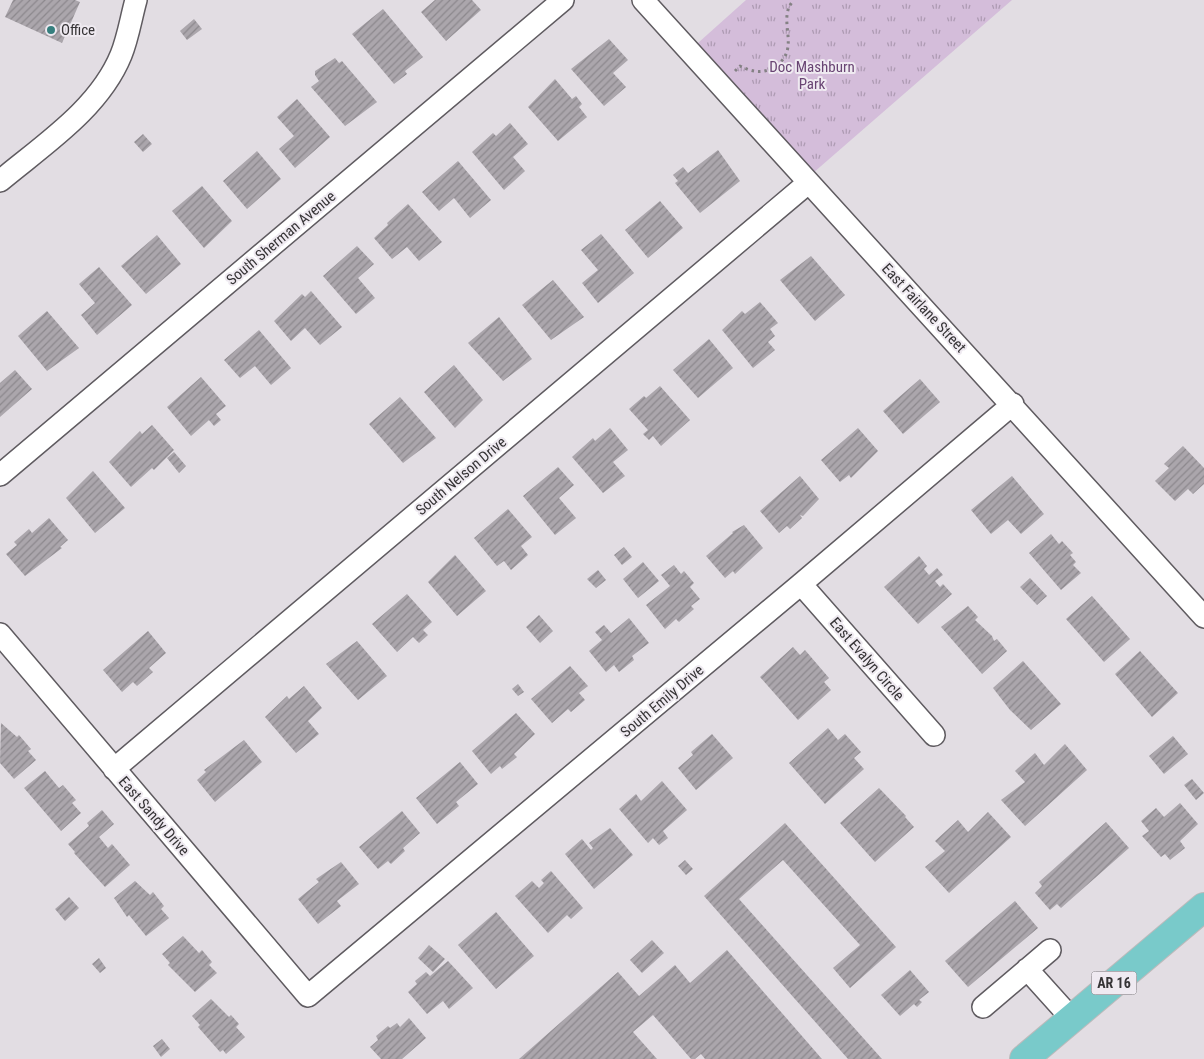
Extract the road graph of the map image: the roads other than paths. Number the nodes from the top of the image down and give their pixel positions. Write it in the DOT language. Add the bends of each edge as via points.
graph roads {
  1 [pos="136,0"];
  2 [pos="563,0"];
  3 [pos="643,0"];
  4 [pos="0,181"];
  5 [pos="808,183"];
  6 [pos="1013,404"];
  7 [pos="0,475"];
  8 [pos="801,584"];
  9 [pos="1204,617"];
  10 [pos="0,634"];
  11 [pos="934,735"];
  12 [pos="114,769"];
  13 [pos="1204,907"];
  14 [pos="1050,950"];
  15 [pos="1028,969"];
  16 [pos="308,996"];
  17 [pos="983,1007"];
  18 [pos="1072,1019"];
  19 [pos="1024,1059"];
  1 -- 4 [label="street" via="121,56 104,86 80,113"];
  2 -- 7 [label="street, South Sherman Avenue"];
  3 -- 5 [label="street, East Fairlane Street"];
  5 -- 6 [label="street, East Fairlane Street"];
  5 -- 12 [label="street, South Nelson Drive"];
  6 -- 8 [label="street, South Emily Drive"];
  6 -- 9 [label="street, East Fairlane Street"];
  8 -- 11 [label="street, East Evalyn Circle"];
  8 -- 16 [label="street, South Emily Drive"];
  10 -- 12 [label="street, East Sandy Drive"];
  12 -- 16 [label="street, East Sandy Drive"];
  13 -- 18 [label="main road, AR 16"];
  14 -- 15 [label="street"];
  15 -- 17 [label="street"];
  15 -- 18 [label="street"];
  18 -- 19 [label="main road, AR 16"];
}
